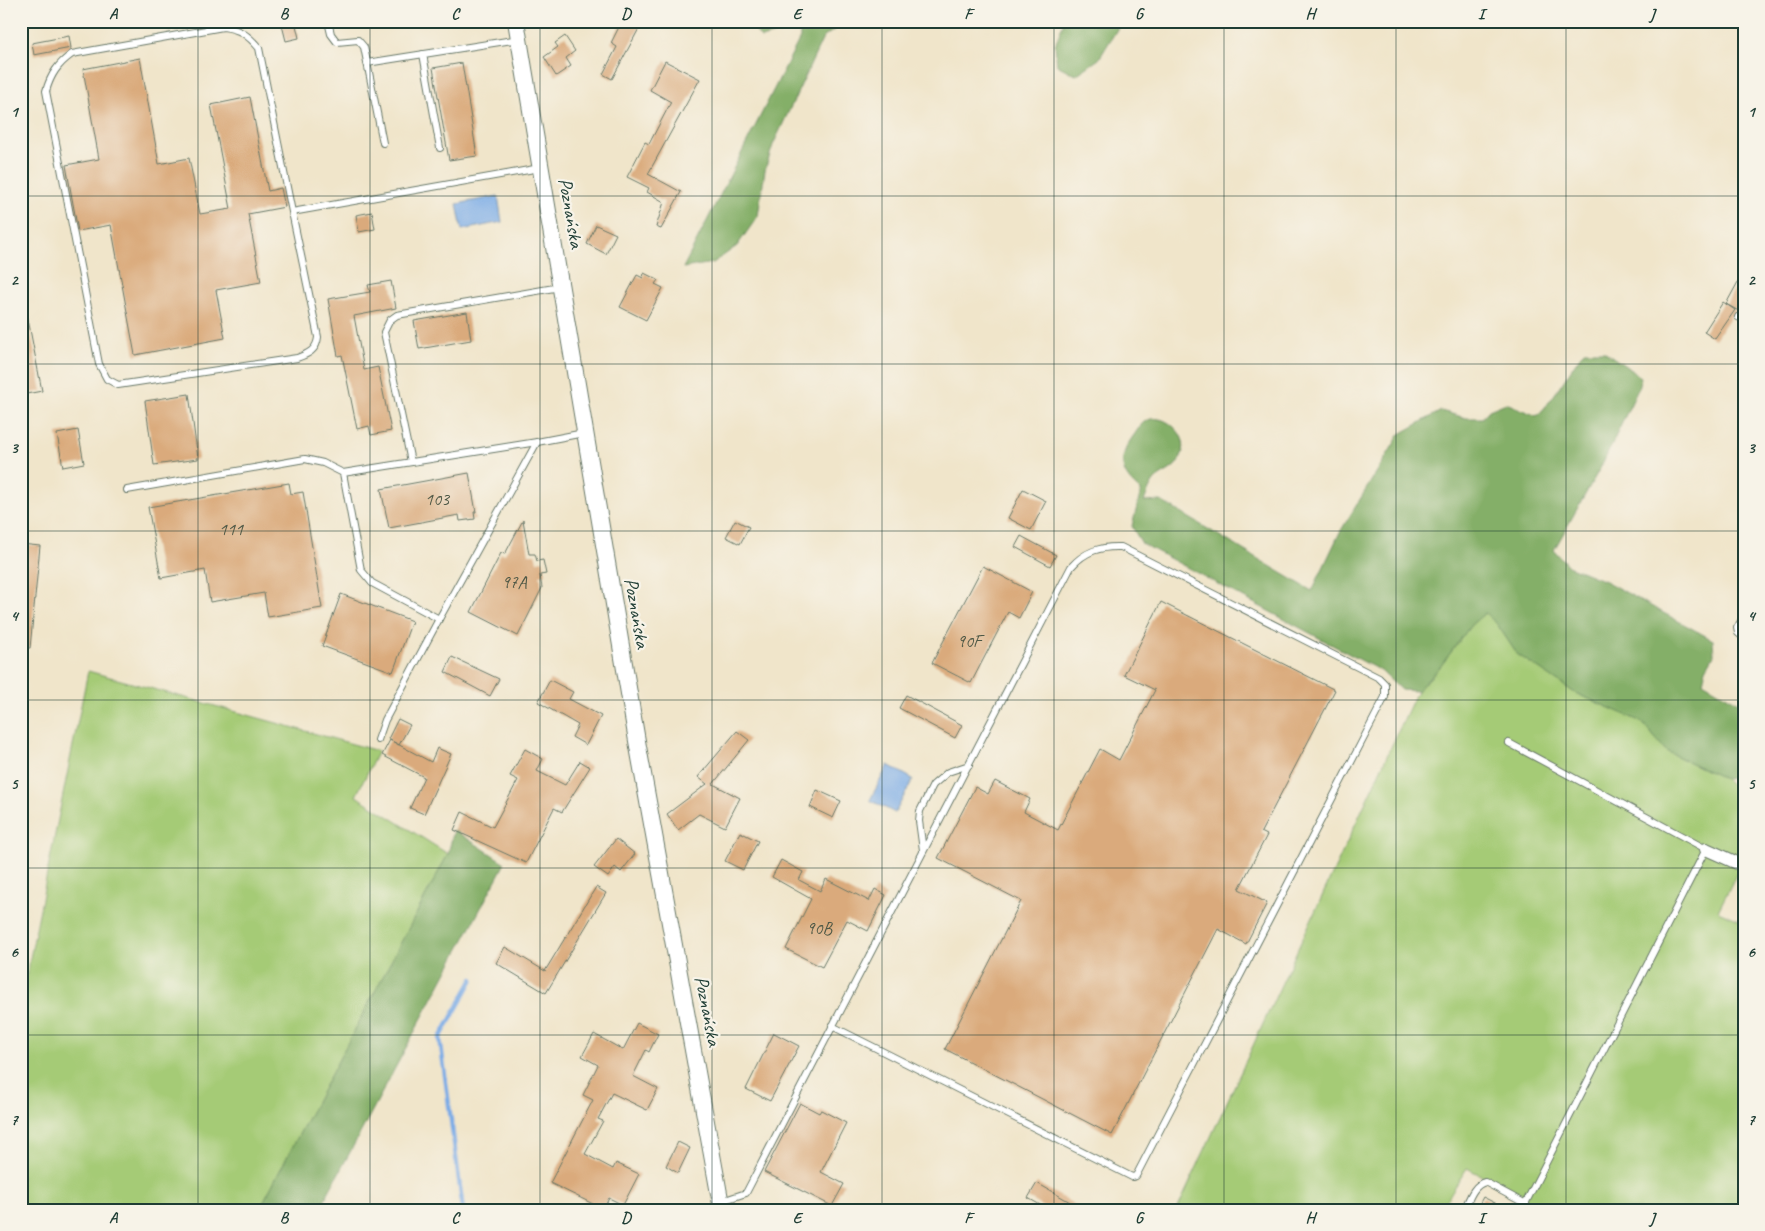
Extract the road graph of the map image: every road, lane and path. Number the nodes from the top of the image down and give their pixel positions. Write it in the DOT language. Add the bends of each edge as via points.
graph roads {
  1 [pos="328,21"];
  2 [pos="516,21"];
  3 [pos="520,38"];
  4 [pos="423,54"];
  5 [pos="367,63"];
  6 [pos="382,143"];
  7 [pos="440,148"];
  8 [pos="542,168"];
  9 [pos="292,212"];
  10 [pos="561,287"];
  11 [pos="586,432"];
  12 [pos="537,442"];
  13 [pos="411,462"];
  14 [pos="343,473"];
  15 [pos="127,490"];
  16 [pos="1744,616"];
  17 [pos="439,619"];
  18 [pos="1744,638"];
  19 [pos="378,740"];
  20 [pos="1509,743"];
  21 [pos="970,765"];
  22 [pos="1706,849"];
  23 [pos="924,852"];
  24 [pos="1744,866"];
  25 [pos="832,1026"];
  26 [pos="721,1206"];
  27 [pos="1524,1207"];
  28 [pos="1464,1210"];
  1 -- 5 [label="lane" via="337,42 361,42"];
  2 -- 3 [label="street, Poznańska"];
  3 -- 4 [label="lane"];
  3 -- 8 [label="street, Poznańska"];
  4 -- 5 [label="lane"];
  4 -- 7 [label="lane"];
  5 -- 6 [label="lane"];
  8 -- 9 [label="lane"];
  8 -- 10 [label="street, Poznańska"];
  9 -- 9 [label="lane" via="318,338 311,352 297,358 124,385 113,383 107,379 100,364 46,91 51,77 72,54 223,27 244,32 259,48"];
  10 -- 11 [label="street, Poznańska"];
  10 -- 13 [label="lane" via="397,315 390,320 384,332"];
  11 -- 12 [label="lane"];
  11 -- 26 [label="street, Poznańska" via="637,741"];
  12 -- 13 [label="lane"];
  12 -- 17 [label="lane"];
  13 -- 14 [label="lane"];
  14 -- 15 [label="lane" via="323,462 305,459"];
  14 -- 17 [label="lane" via="361,570 372,583"];
  16 -- 18 [label="lane" via="1737,628"];
  17 -- 19 [label="lane" via="385,720"];
  20 -- 22 [label="lane"];
  21 -- 23 [label="lane"];
  21 -- 23 [label="lane" via="940,776 933,785 918,821"];
  21 -- 25 [label="lane" via="1071,567 1080,557 1106,547 1121,547 1379,678 1385,684 1385,697 1136,1176 1132,1177"];
  22 -- 24 [label="street"];
  22 -- 27 [label="lane"];
  23 -- 25 [label="lane"];
  25 -- 26 [label="lane" via="746,1193"];
  27 -- 28 [label="lane" via="1485,1182 1474,1190"];
}
